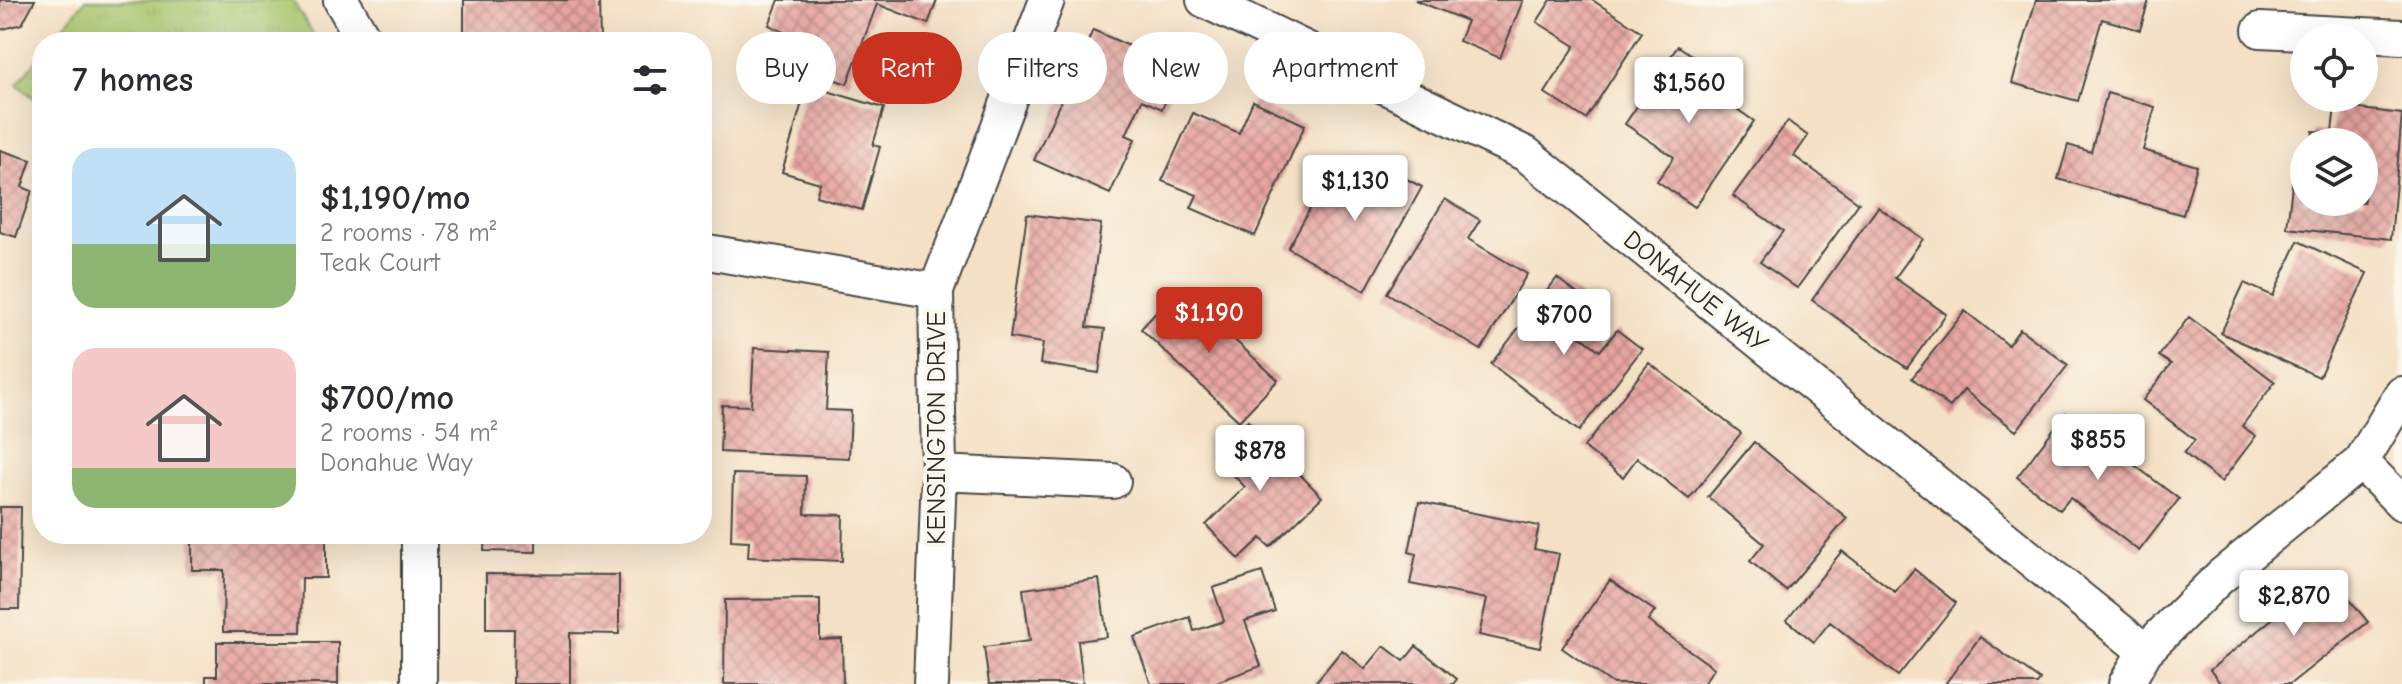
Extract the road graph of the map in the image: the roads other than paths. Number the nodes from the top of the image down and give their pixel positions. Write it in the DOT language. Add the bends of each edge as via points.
graph roads {
  1 [pos="341,0"];
  2 [pos="1047,0"];
  3 [pos="1204,0"];
  4 [pos="2260,30"];
  5 [pos="359,32"];
  6 [pos="2402,37"];
  7 [pos="712,253"];
  8 [pos="936,291"];
  9 [pos="2402,394"];
  10 [pos="2361,462"];
  11 [pos="939,473"];
  12 [pos="1113,481"];
  13 [pos="2402,503"];
  14 [pos="419,544"];
  15 [pos="2145,651"];
  16 [pos="419,684"];
  17 [pos="931,684"];
  18 [pos="2126,684"];
  1 -- 5 [label="street"];
  2 -- 8 [label="street, KENSINGTON DRIVE"];
  3 -- 15 [label="street, DONAHUE WAY" via="1526,154"];
  4 -- 6 [label="street"];
  7 -- 8 [label="street"];
  8 -- 11 [label="street, KENSINGTON DRIVE"];
  9 -- 10 [label="street"];
  10 -- 13 [label="street"];
  10 -- 15 [label="street" via="2220,577"];
  11 -- 12 [label="street"];
  11 -- 17 [label="street, KENSINGTON DRIVE"];
  14 -- 16 [label="street"];
  15 -- 18 [label="street"];
}
